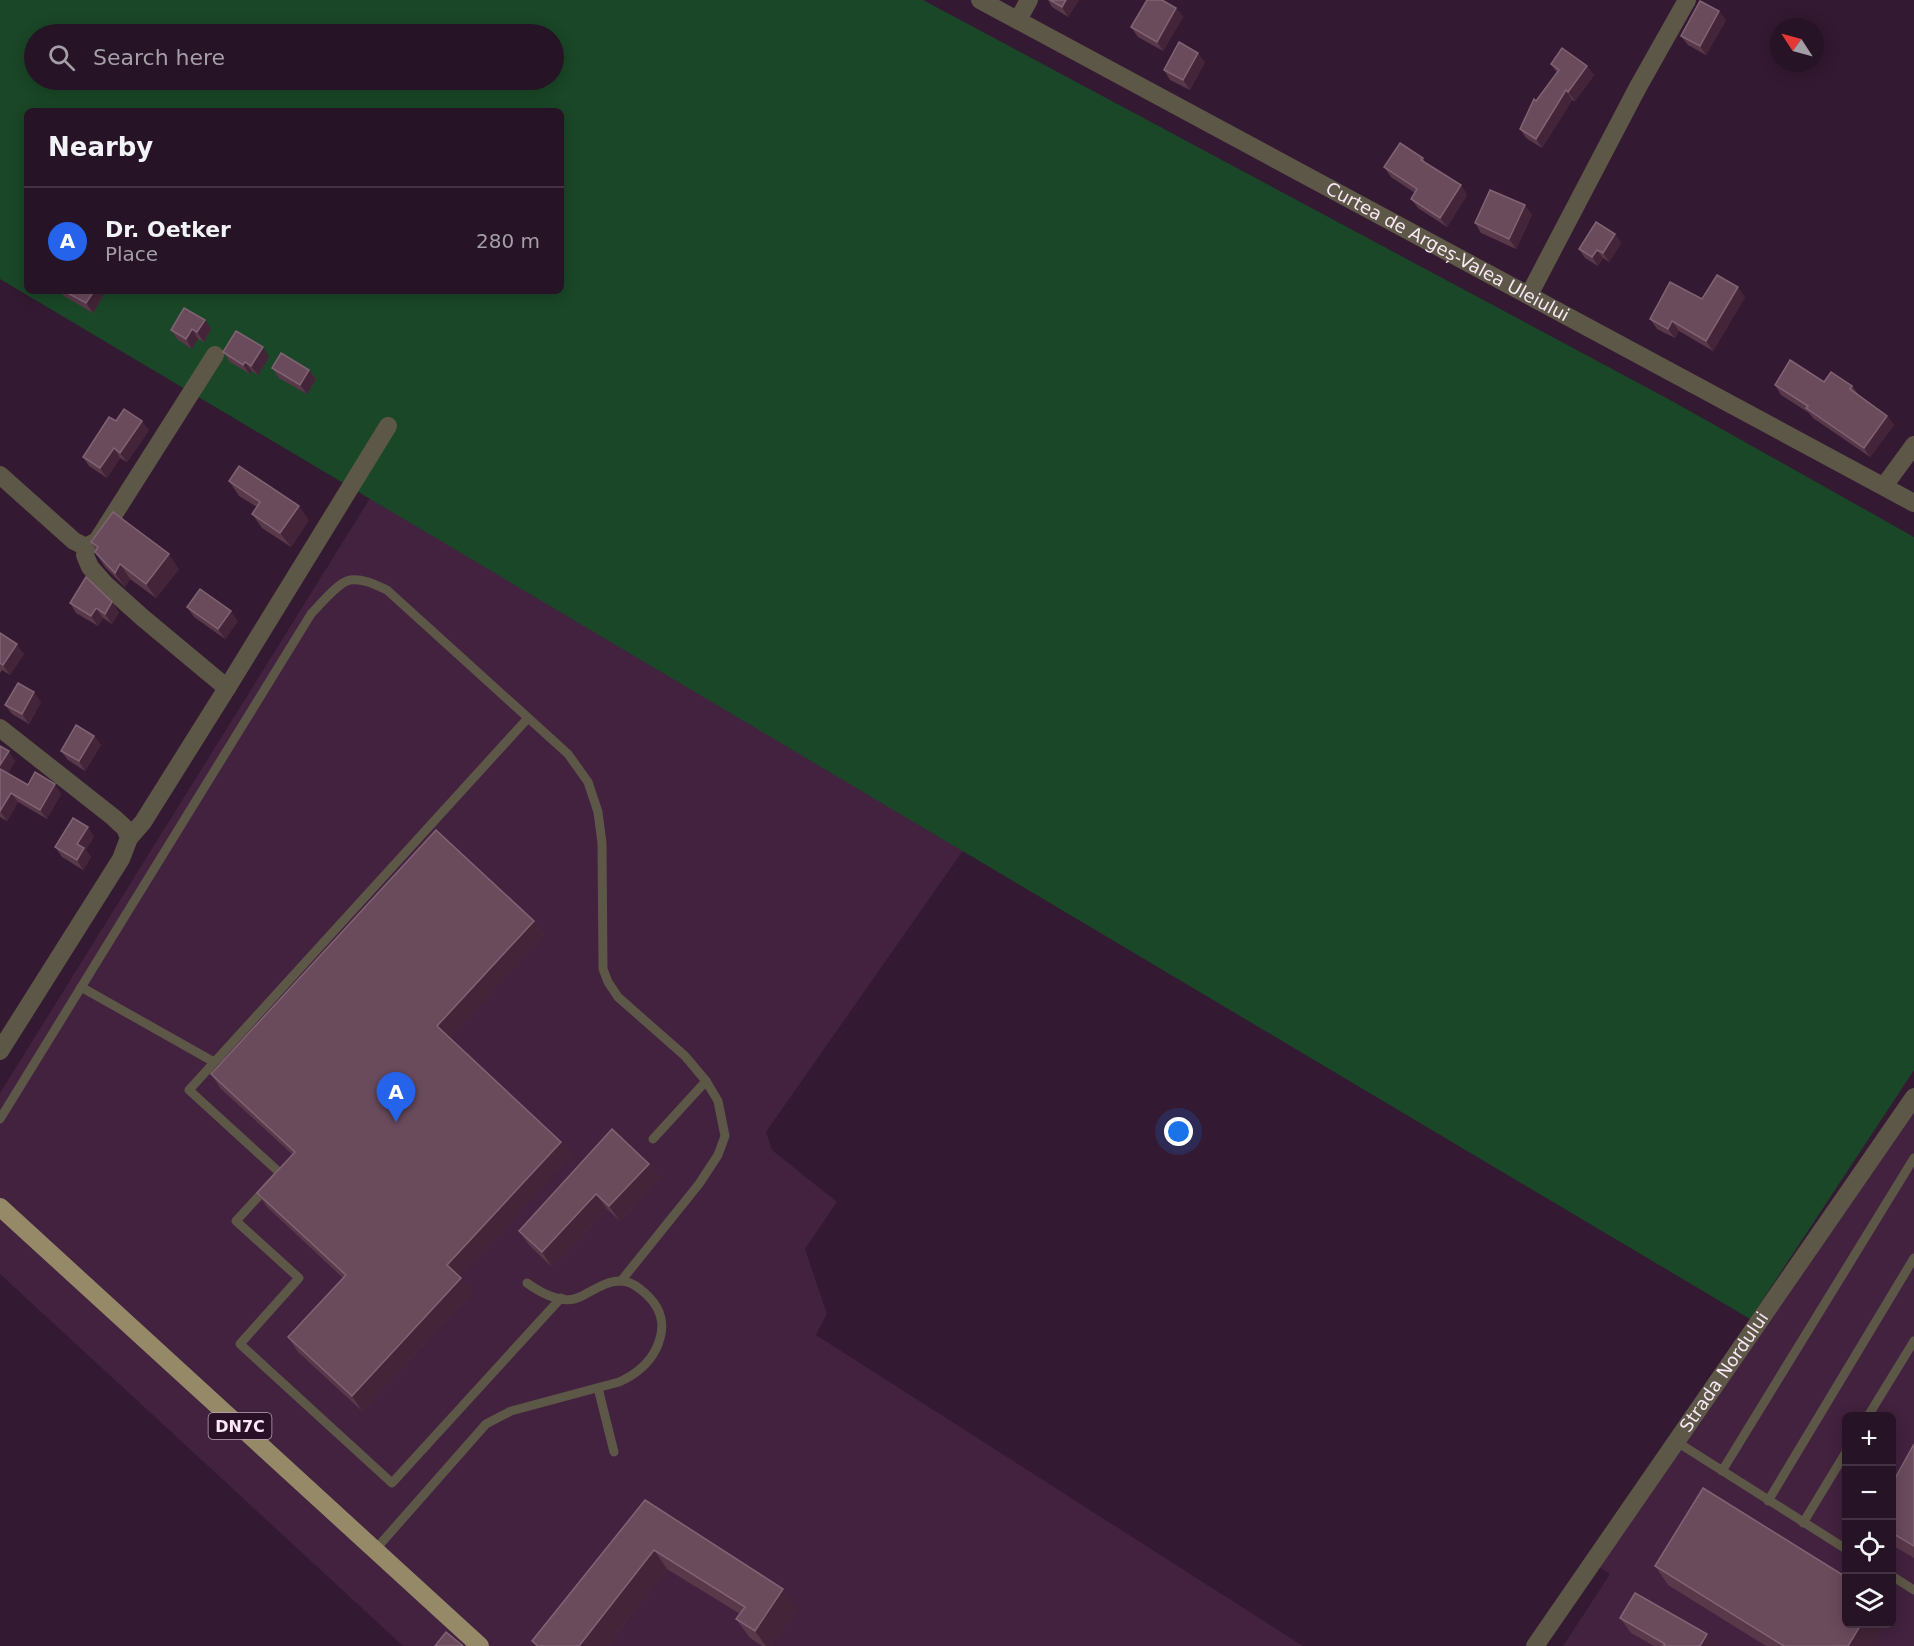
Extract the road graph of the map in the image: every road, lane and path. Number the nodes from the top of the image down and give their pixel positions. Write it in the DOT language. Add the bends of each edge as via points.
graph roads {
  1 [pos="980,0"];
  2 [pos="1029,0"];
  3 [pos="1687,0"];
  4 [pos="1018,20"];
  5 [pos="1529,295"];
  6 [pos="215,355"];
  7 [pos="388,426"];
  8 [pos="1914,445"];
  9 [pos="0,475"];
  10 [pos="1884,486"];
  11 [pos="1914,503"];
  12 [pos="86,547"];
  13 [pos="227,688"];
  14 [pos="528,718"];
  15 [pos="0,728"];
  16 [pos="129,838"];
  17 [pos="81,987"];
  18 [pos="0,1051"];
  19 [pos="214,1062"];
  20 [pos="706,1081"];
  21 [pos="1914,1097"];
  22 [pos="1908,1116"];
  23 [pos="0,1119"];
  24 [pos="652,1138"];
  25 [pos="1914,1158"];
  26 [pos="0,1207"];
  27 [pos="1914,1258"];
  28 [pos="621,1281"];
  29 [pos="526,1283"];
  30 [pos="561,1298"];
  31 [pos="1914,1341"];
  32 [pos="598,1388"];
  33 [pos="1870,1412"];
  34 [pos="1677,1442"];
  35 [pos="614,1452"];
  36 [pos="1842,1459"];
  37 [pos="1722,1471"];
  38 [pos="1768,1501"];
  39 [pos="1803,1523"];
  40 [pos="1842,1547"];
  41 [pos="375,1550"];
  42 [pos="1896,1579"];
  43 [pos="1914,1590"];
  44 [pos="480,1646"];
  45 [pos="1535,1646"];
  1 -- 4 [label="street, Curtea de Argeș-Valea Uleiului"];
  2 -- 4 [label="street"];
  3 -- 5 [label="street"];
  4 -- 5 [label="street, Curtea de Argeș-Valea Uleiului"];
  5 -- 10 [label="street, Curtea de Argeș-Valea Uleiului"];
  6 -- 12 [label="street" via="97,541"];
  7 -- 13 [label="street"];
  8 -- 10 [label="street"];
  9 -- 12 [label="street" via="74,541"];
  10 -- 11 [label="street, Curtea de Argeș-Valea Uleiului"];
  12 -- 13 [label="street" via="90,567 105,584"];
  13 -- 16 [label="street"];
  14 -- 17 [label="lane" via="387,590 365,581 349,580 311,614"];
  14 -- 19 [label="lane"];
  14 -- 20 [label="lane" via="568,754 588,782 598,812 602,843 603,969 608,982 618,997 685,1056"];
  15 -- 16 [label="street" via="113,817"];
  16 -- 18 [label="street" via="121,859"];
  17 -- 19 [label="lane"];
  17 -- 23 [label="lane"];
  19 -- 30 [label="lane" via="189,1090 280,1173 236,1221 299,1278 240,1344 392,1483"];
  20 -- 24 [label="lane"];
  20 -- 28 [label="lane" via="718,1101 725,1136 718,1155"];
  21 -- 22 [label="street, Strada Nordului"];
  22 -- 34 [label="street, Strada Nordului"];
  25 -- 37 [label="lane"];
  26 -- 41 [label="main road, DN7C"];
  27 -- 38 [label="lane"];
  28 -- 30 [label="lane" via="609,1282 578,1298"];
  28 -- 32 [label="lane" via="634,1284 649,1295 659,1309 662,1326 658,1346 651,1360 633,1376"];
  29 -- 30 [label="lane" via="542,1294"];
  31 -- 33 [label="lane"];
  32 -- 35 [label="lane"];
  32 -- 41 [label="lane" via="511,1411 486,1424"];
  34 -- 37 [label="lane"];
  34 -- 45 [label="street, Strada Nordului"];
  36 -- 39 [label="lane"];
  37 -- 38 [label="lane"];
  38 -- 39 [label="lane"];
  39 -- 40 [label="lane"];
  41 -- 44 [label="main road, DN7C"];
  42 -- 43 [label="lane"];
}
